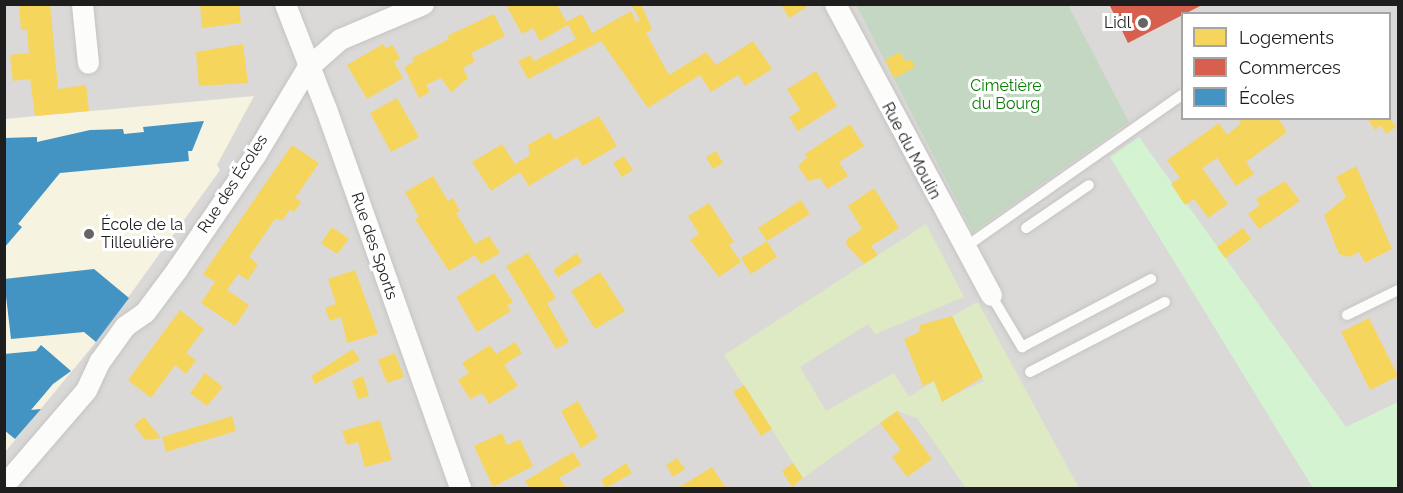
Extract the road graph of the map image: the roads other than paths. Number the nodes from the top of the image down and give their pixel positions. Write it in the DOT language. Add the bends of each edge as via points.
graph roads {
  1 [pos="82,4"];
  2 [pos="285,4"];
  3 [pos="423,4"];
  4 [pos="835,4"];
  5 [pos="87,63"];
  6 [pos="307,68"];
  7 [pos="1181,96"];
  8 [pos="1089,185"];
  9 [pos="1026,228"];
  10 [pos="964,248"];
  11 [pos="1151,279"];
  12 [pos="1398,290"];
  13 [pos="991,295"];
  14 [pos="1166,302"];
  15 [pos="1347,315"];
  16 [pos="1030,372"];
  17 [pos="4,486"];
  18 [pos="460,489"];
  1 -- 5 [label="street"];
  2 -- 6 [label="street, Rue des Sports"];
  3 -- 6 [label="street, Rue des Écoles" via="340,39"];
  4 -- 10 [label="street, Rue du Moulin"];
  6 -- 17 [label="street, Rue des Écoles" via="250,162 171,278 145,312 125,326 99,362 86,390"];
  6 -- 18 [label="street, Rue des Sports" via="326,109"];
  7 -- 10 [label="lane"];
  8 -- 9 [label="lane"];
  10 -- 13 [label="street, Rue du Moulin"];
  11 -- 13 [label="lane" via="1022,347"];
  12 -- 15 [label="lane"];
  14 -- 16 [label="lane"];
}
